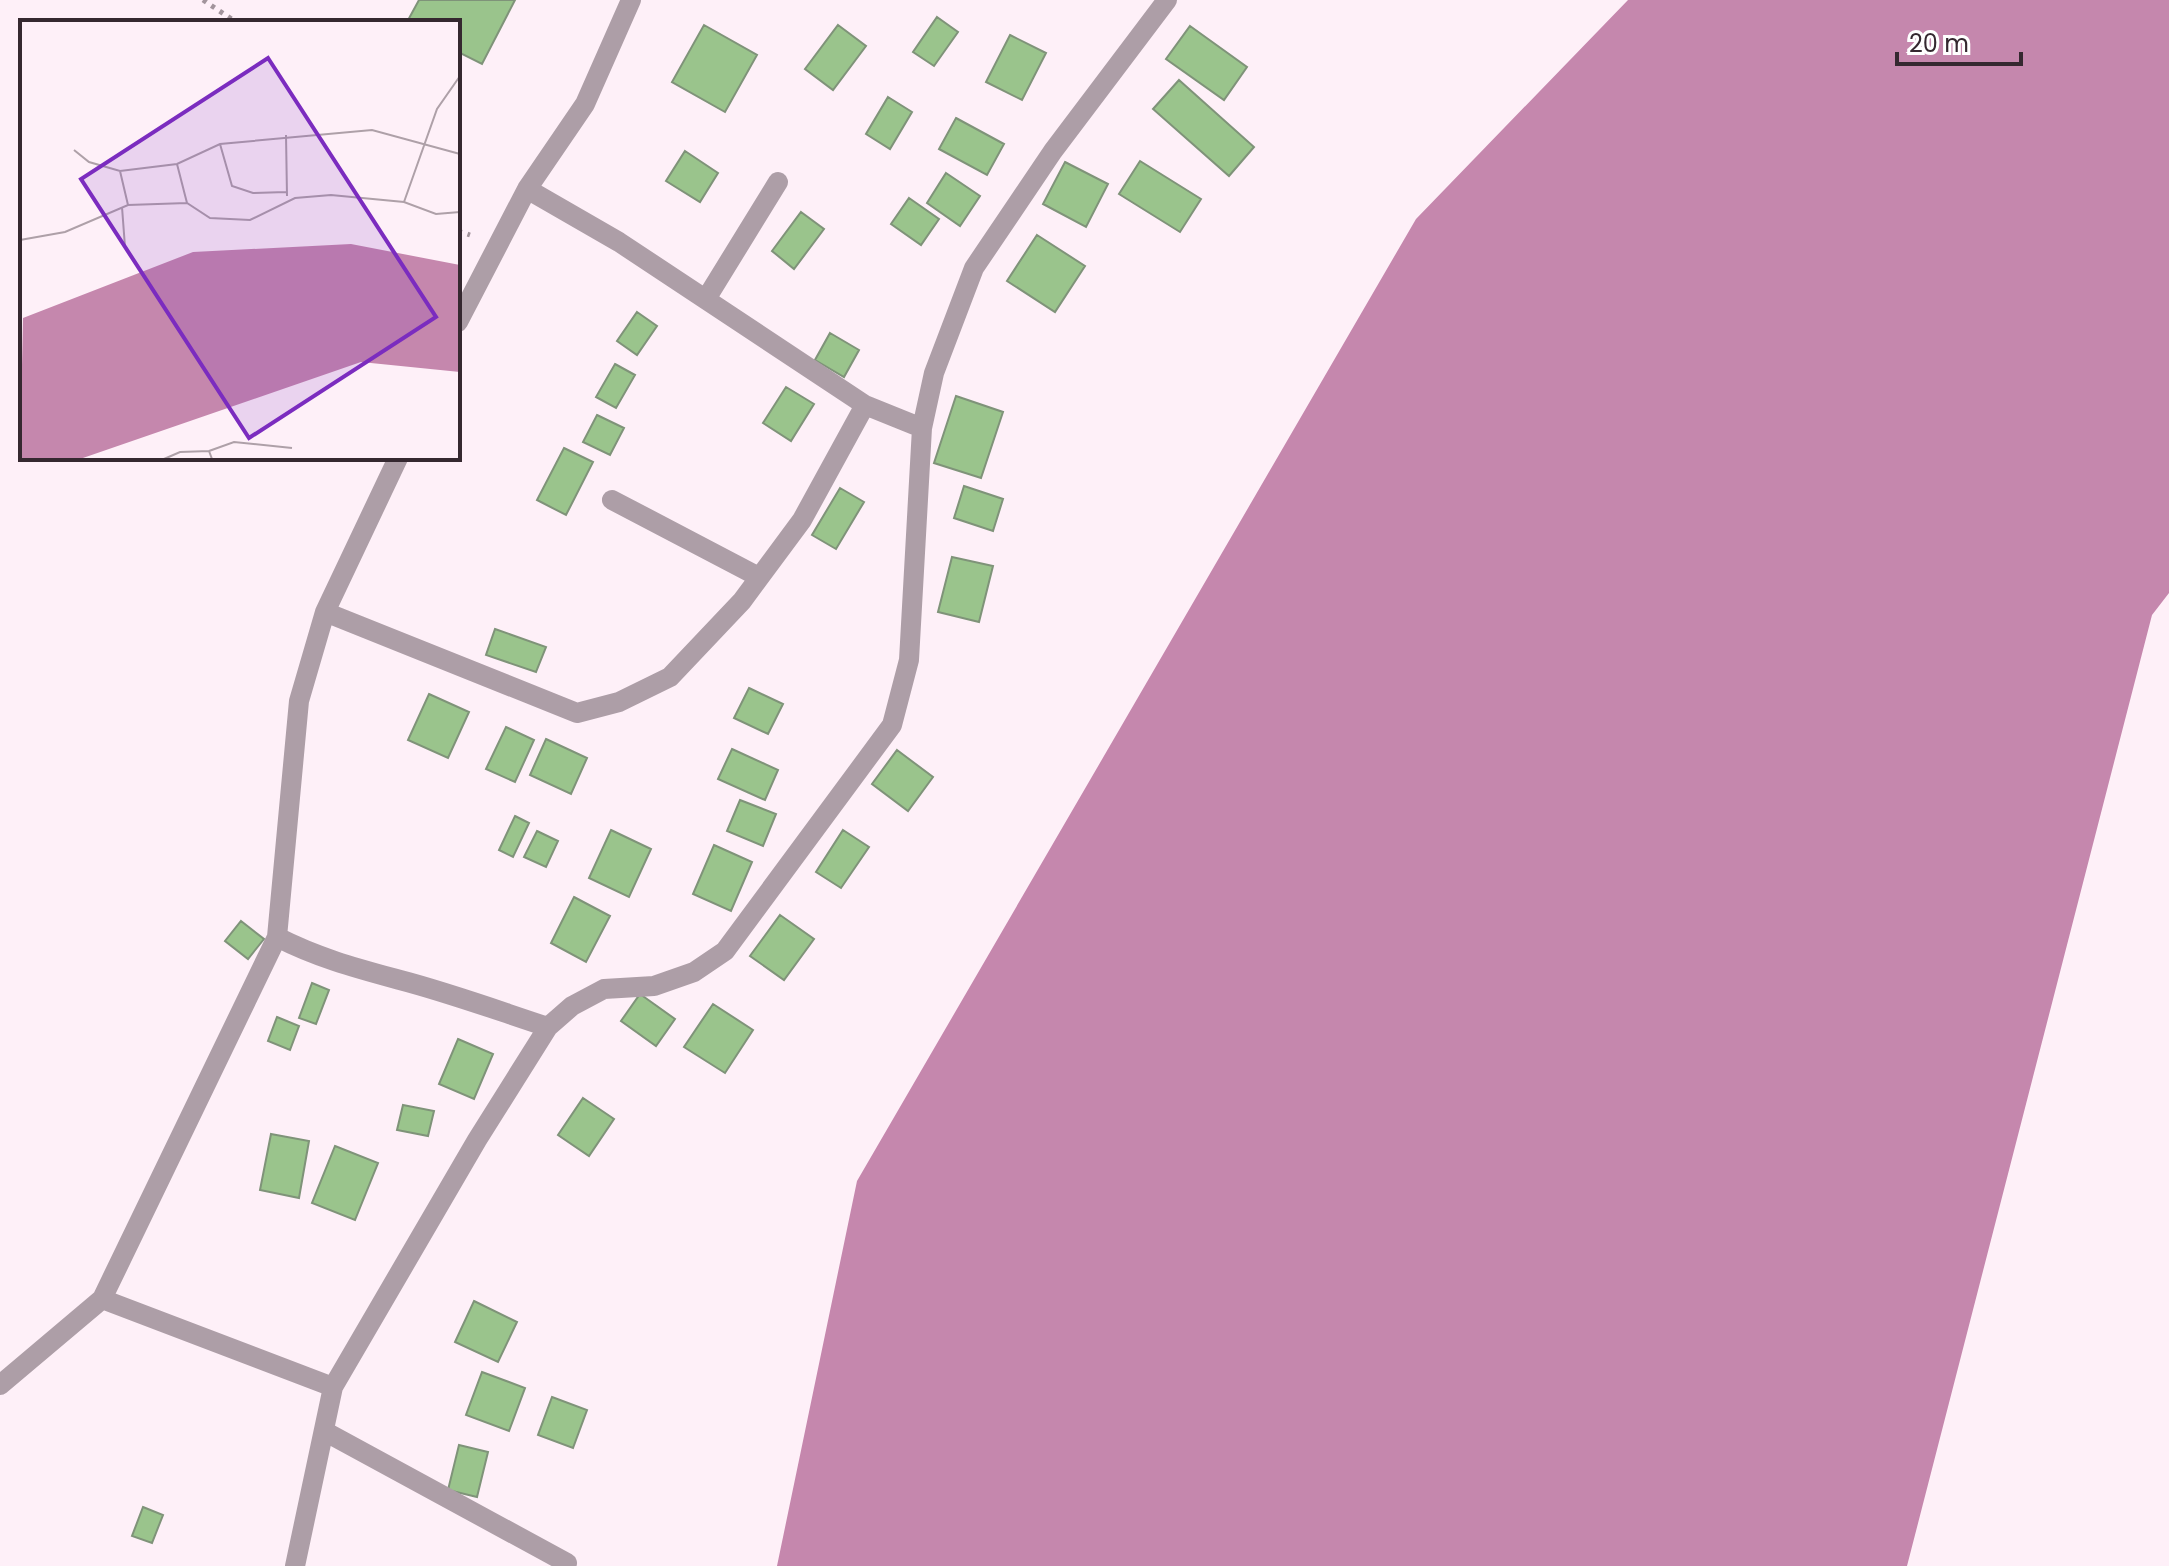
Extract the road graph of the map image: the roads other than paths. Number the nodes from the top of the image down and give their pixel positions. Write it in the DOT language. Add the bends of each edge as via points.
graph roads {
  1 [pos="631,0"];
  2 [pos="1167,0"];
  3 [pos="778,182"];
  4 [pos="527,189"];
  5 [pos="706,299"];
  6 [pos="460,318"];
  7 [pos="865,405"];
  8 [pos="922,428"];
  9 [pos="397,460"];
  10 [pos="612,500"];
  11 [pos="759,577"];
  12 [pos="325,612"];
  13 [pos="277,937"];
  14 [pos="548,1027"];
  15 [pos="102,1299"];
  16 [pos="0,1385"];
  17 [pos="333,1387"];
  18 [pos="324,1431"];
  19 [pos="567,1563"];
  20 [pos="295,1566"];
  1 -- 4 [label="street" via="585,104"];
  2 -- 8 [label="street" via="1053,151 974,268 934,373"];
  3 -- 5 [label="street"];
  4 -- 5 [label="street"];
  4 -- 6 [label="street"];
  5 -- 7 [label="street"];
  7 -- 8 [label="street"];
  7 -- 11 [label="street" via="802,520"];
  8 -- 14 [label="street" via="909,660 892,725 725,951 694,972 654,986 604,989"];
  9 -- 12 [label="street"];
  10 -- 11 [label="street"];
  11 -- 12 [label="street" via="670,677 619,702 577,713"];
  12 -- 13 [label="street" via="299,701"];
  13 -- 14 [label="street" via="339,965"];
  13 -- 15 [label="street"];
  14 -- 17 [label="street"];
  15 -- 16 [label="street"];
  15 -- 17 [label="street"];
  17 -- 18 [label="street"];
  18 -- 19 [label="street"];
  18 -- 20 [label="street"];
}
